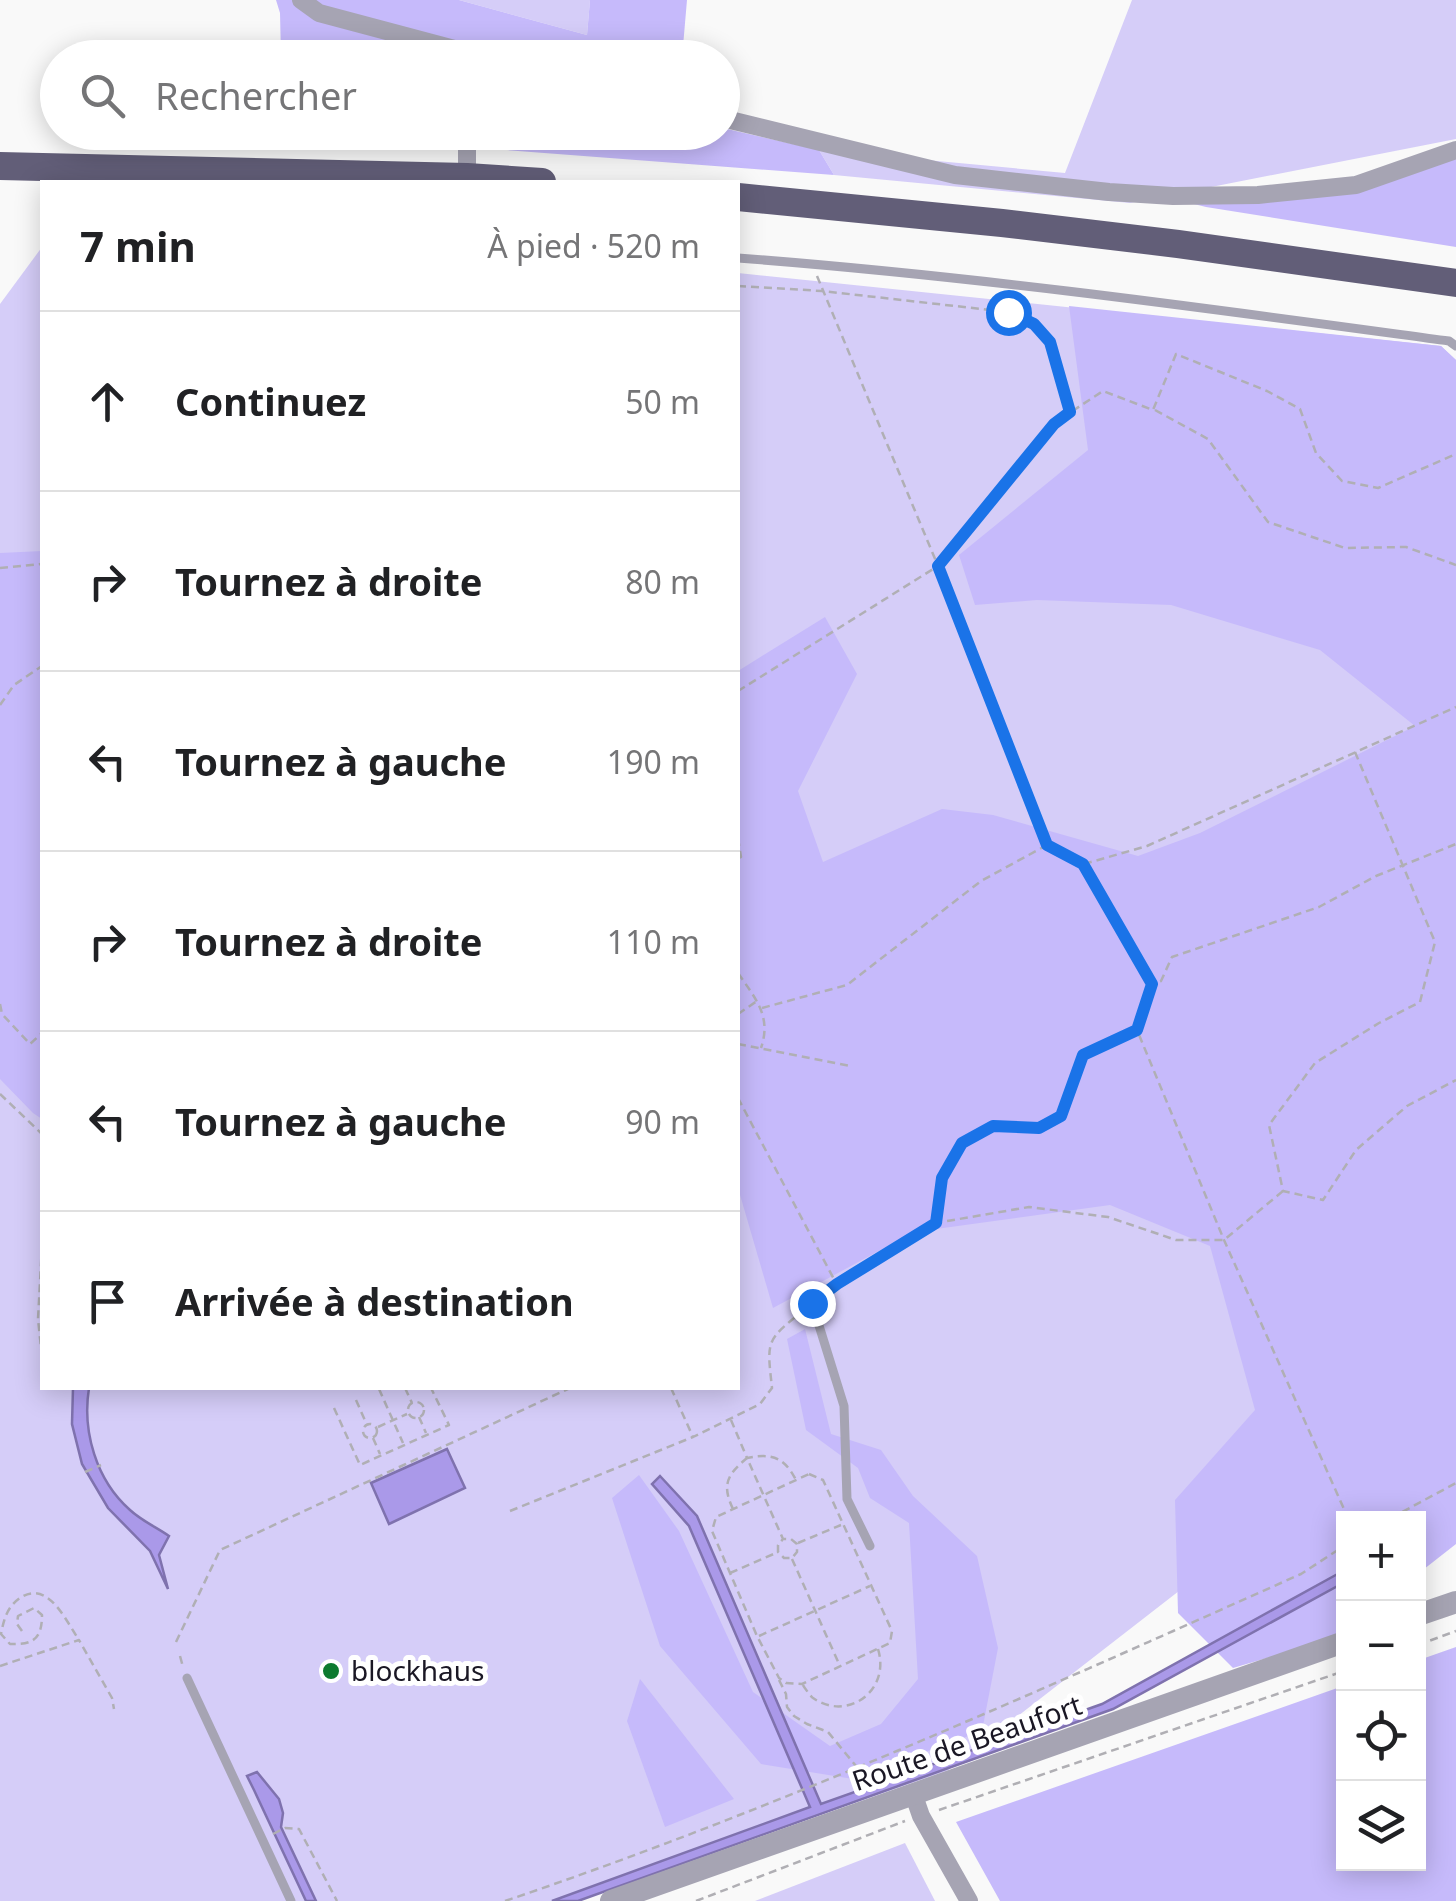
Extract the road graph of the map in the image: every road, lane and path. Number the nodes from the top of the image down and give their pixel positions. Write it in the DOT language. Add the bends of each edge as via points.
graph roads {
  1 [pos="301,0"];
  2 [pos="422,40"];
  3 [pos="740,122"];
  4 [pos="466,150"];
  5 [pos="1456,150"];
  6 [pos="0,166"];
  7 [pos="467,177"];
  8 [pos="512,180"];
  9 [pos="740,197"];
  10 [pos="740,258"];
  11 [pos="813,263"];
  12 [pos="1456,283"];
  13 [pos="740,286"];
  14 [pos="822,291"];
  15 [pos="1454,342"];
  16 [pos="1154,410"];
  17 [pos="1070,412"];
  18 [pos="1456,454"];
  19 [pos="40,564"];
  20 [pos="1456,565"];
  21 [pos="938,566"];
  22 [pos="0,568"];
  23 [pos="40,667"];
  24 [pos="740,690"];
  25 [pos="0,705"];
  26 [pos="1456,707"];
  27 [pos="1354,752"];
  28 [pos="1456,844"];
  29 [pos="1047,845"];
  30 [pos="1083,864"];
  31 [pos="1403,865"];
  32 [pos="740,976"];
  33 [pos="1152,984"];
  34 [pos="757,1000"];
  35 [pos="0,1004"];
  36 [pos="762,1008"];
  37 [pos="740,1013"];
  38 [pos="1137,1030"];
  39 [pos="40,1035"];
  40 [pos="740,1044"];
  41 [pos="761,1048"];
  42 [pos="850,1066"];
  43 [pos="1456,1080"];
  44 [pos="0,1094"];
  45 [pos="740,1102"];
  46 [pos="40,1132"];
  47 [pos="1282,1191"];
  48 [pos="936,1223"];
  49 [pos="1224,1240"];
  50 [pos="40,1282"];
  51 [pos="837,1284"];
  52 [pos="812,1303"];
  53 [pos="40,1338"];
  54 [pos="379,1390"];
  55 [pos="405,1390"];
  56 [pos="432,1390"];
  57 [pos="566,1390"];
  58 [pos="672,1390"];
  59 [pos="356,1400"];
  60 [pos="412,1403"];
  61 [pos="334,1408"];
  62 [pos="409,1413"];
  63 [pos="419,1417"];
  64 [pos="730,1419"];
  65 [pos="392,1421"];
  66 [pos="367,1424"];
  67 [pos="377,1428"];
  68 [pos="427,1434"];
  69 [pos="693,1437"];
  70 [pos="373,1438"];
  71 [pos="404,1445"];
  72 [pos="381,1455"];
  73 [pos="747,1458"];
  74 [pos="101,1465"];
  75 [pos="86,1472"];
  76 [pos="796,1480"];
  77 [pos="1456,1483"];
  78 [pos="763,1494"];
  79 [pos="733,1508"];
  80 [pos="510,1511"];
  81 [pos="1345,1511"];
  82 [pos="1404,1511"];
  83 [pos="843,1524"];
  84 [pos="783,1539"];
  85 [pos="797,1544"];
  86 [pos="870,1546"];
  87 [pos="1336,1551"];
  88 [pos="778,1552"];
  89 [pos="792,1558"];
  90 [pos="730,1574"];
  91 [pos="871,1585"];
  92 [pos="1456,1602"];
  93 [pos="815,1610"];
  94 [pos="1426,1613"];
  95 [pos="22,1631"];
  96 [pos="1456,1632"];
  97 [pos="757,1636"];
  98 [pos="80,1640"];
  99 [pos="176,1642"];
  100 [pos="1426,1642"];
  101 [pos="1336,1645"];
  102 [pos="878,1649"];
  103 [pos="0,1666"];
  104 [pos="840,1666"];
  105 [pos="1336,1674"];
  106 [pos="186,1678"];
  107 [pos="778,1678"];
  108 [pos="802,1684"];
  109 [pos="114,1710"];
  110 [pos="857,1767"];
  111 [pos="913,1793"];
  112 [pos="932,1812"];
  113 [pos="910,1819"];
  114 [pos="270,1835"];
  115 [pos="291,1901"];
  116 [pos="336,1901"];
  117 [pos="505,1901"];
  118 [pos="611,1901"];
  119 [pos="696,1901"];
  120 [pos="969,1901"];
  1 -- 2 [label="street" via="319,12"];
  3 -- 5 [label="street" via="955,175 1173,196 1356,185"];
  4 -- 7 [label="street"];
  6 -- 7 [label="main road"];
  7 -- 8 [label="main road"];
  9 -- 12 [label="main road" via="1178,244"];
  10 -- 11 [label="lane"];
  11 -- 14 [label="path"];
  11 -- 15 [label="lane"];
  13 -- 14 [label="path"];
  14 -- 17 [label="path" via="1008,312 1034,324 1050,342"];
  14 -- 21 [label="path"];
  16 -- 17 [label="path" via="1104,391"];
  16 -- 18 [label="path" via="1176,354 1300,410 1316,453 1342,481 1378,488"];
  16 -- 20 [label="path" via="1208,439 1268,522 1344,548 1406,547"];
  17 -- 21 [label="path"];
  19 -- 22 [label="path"];
  21 -- 24 [label="path"];
  21 -- 29 [label="path"];
  23 -- 25 [label="path"];
  26 -- 27 [label="path"];
  27 -- 30 [label="path" via="1147,846"];
  27 -- 31 [label="path"];
  28 -- 31 [label="path"];
  29 -- 30 [label="path"];
  29 -- 36 [label="path" via="981,881 847,985"];
  30 -- 33 [label="path"];
  31 -- 33 [label="path" via="1319,907 1172,957 1161,981"];
  31 -- 47 [label="path" via="1434,942 1420,1002 1315,1063 1269,1125"];
  32 -- 34 [label="path"];
  33 -- 38 [label="path"];
  34 -- 36 [label="path"];
  34 -- 37 [label="path"];
  35 -- 39 [label="path" via="30,1044"];
  36 -- 41 [label="path"];
  38 -- 48 [label="path" via="1083,1055 1061,1116 1039,1128 993,1126 962,1143 942,1178"];
  38 -- 49 [label="path"];
  40 -- 41 [label="path"];
  41 -- 42 [label="path"];
  43 -- 47 [label="path" via="1406,1106 1356,1150 1323,1200"];
  44 -- 46 [label="path"];
  45 -- 51 [label="path"];
  47 -- 49 [label="path"];
  48 -- 49 [label="path" via="1029,1207 1108,1217 1176,1240"];
  48 -- 51 [label="path"];
  49 -- 81 [label="path"];
  50 -- 53 [label="path"];
  51 -- 52 [label="path"];
  52 -- 64 [label="path" via="774,1334 768,1354 772,1388 760,1404"];
  52 -- 86 [label="lane" via="844,1406 848,1499"];
  54 -- 65 [label="path"];
  55 -- 60 [label="path"];
  56 -- 68 [label="path" via="449,1424"];
  57 -- 99 [label="path" via="220,1550"];
  58 -- 69 [label="path"];
  59 -- 66 [label="path"];
  60 -- 62 [label="path"];
  60 -- 63 [label="path" via="423,1407"];
  61 -- 72 [label="path" via="360,1464"];
  62 -- 63 [label="path"];
  62 -- 65 [label="path"];
  63 -- 68 [label="path"];
  64 -- 69 [label="path"];
  64 -- 73 [label="path"];
  65 -- 67 [label="path"];
  65 -- 71 [label="path"];
  66 -- 67 [label="path"];
  66 -- 70 [label="path" via="364,1435"];
  67 -- 70 [label="path"];
  68 -- 71 [label="path"];
  69 -- 80 [label="path"];
  70 -- 72 [label="path"];
  71 -- 72 [label="path"];
  73 -- 76 [label="path" via="776,1458"];
  73 -- 78 [label="path"];
  73 -- 79 [label="path" via="727,1482"];
  74 -- 75 [label="path"];
  76 -- 78 [label="path"];
  76 -- 83 [label="path" via="809,1474 823,1480"];
  77 -- 82 [label="path"];
  78 -- 79 [label="path"];
  78 -- 84 [label="path"];
  79 -- 90 [label="path" via="716,1516 712,1531"];
  83 -- 85 [label="path"];
  83 -- 91 [label="path"];
  84 -- 85 [label="path"];
  84 -- 88 [label="path"];
  85 -- 89 [label="path"];
  87 -- 110 [label="path" via="1301,1574"];
  88 -- 89 [label="path"];
  88 -- 90 [label="path"];
  89 -- 93 [label="path"];
  90 -- 97 [label="path"];
  91 -- 93 [label="path"];
  91 -- 102 [label="path" via="892,1631 890,1643"];
  92 -- 94 [label="street"];
  93 -- 97 [label="path"];
  93 -- 104 [label="path"];
  95 -- 98 [label="path" via="18,1616 34,1608 42,1628 24,1644 10,1644 1,1634 4,1618 24,1595 36,1592 54,1604"];
  96 -- 100 [label="path"];
  97 -- 107 [label="path"];
  98 -- 103 [label="path"];
  98 -- 109 [label="path"];
  101 -- 111 [label="street, Route de Beaufort"];
  102 -- 104 [label="path"];
  102 -- 108 [label="path" via="875,1687 852,1704 829,1705"];
  104 -- 108 [label="path"];
  105 -- 112 [label="path"];
  106 -- 115 [label="lane"];
  107 -- 108 [label="path"];
  107 -- 110 [label="path" via="786,1707 828,1732"];
  110 -- 117 [label="path"];
  111 -- 118 [label="street, Route de Beaufort"];
  111 -- 120 [label="street"];
  113 -- 119 [label="path"];
  114 -- 116 [label="path" via="299,1829"];
}
